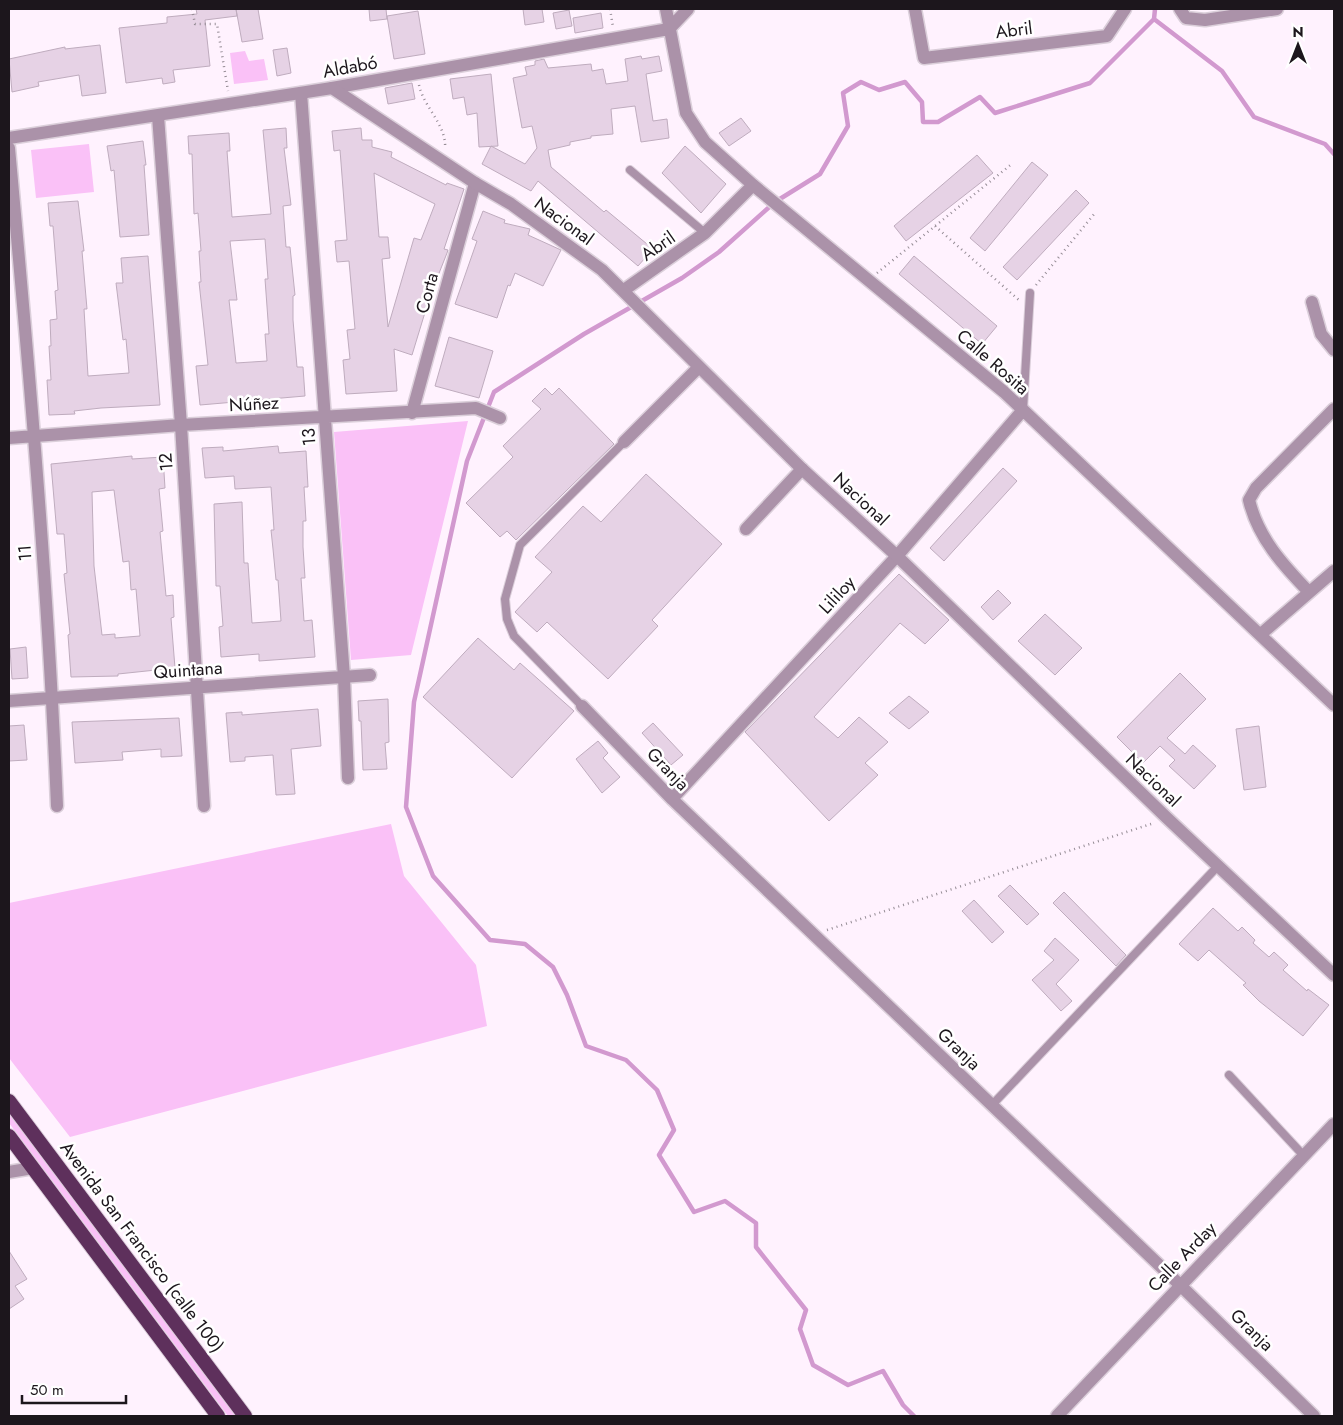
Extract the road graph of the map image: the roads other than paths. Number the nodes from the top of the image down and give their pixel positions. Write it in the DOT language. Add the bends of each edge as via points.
graph roads {
  1 [pos="666,9"];
  2 [pos="688,9"];
  3 [pos="915,9"];
  4 [pos="1125,9"];
  5 [pos="1277,9"];
  6 [pos="1183,13"];
  7 [pos="669,29"];
  8 [pos="332,88"];
  9 [pos="301,93"];
  10 [pos="158,116"];
  11 [pos="9,138"];
  12 [pos="9,148"];
  13 [pos="630,170"];
  14 [pos="475,183"];
  15 [pos="753,185"];
  16 [pos="705,233"];
  17 [pos="628,294"];
  18 [pos="1030,294"];
  19 [pos="1312,302"];
  20 [pos="1334,350"];
  21 [pos="698,368"];
  22 [pos="1334,409"];
  23 [pos="1022,410"];
  24 [pos="412,413"];
  25 [pos="325,417"];
  26 [pos="500,418"];
  27 [pos="181,425"];
  28 [pos="35,436"];
  29 [pos="9,438"];
  30 [pos="624,442"];
  31 [pos="802,469"];
  32 [pos="746,529"];
  33 [pos="897,556"];
  34 [pos="1334,570"];
  35 [pos="1309,592"];
  36 [pos="1261,634"];
  37 [pos="370,675"];
  38 [pos="344,677"];
  39 [pos="199,687"];
  40 [pos="52,698"];
  41 [pos="9,701"];
  42 [pos="1334,705"];
  43 [pos="582,706"];
  44 [pos="348,778"];
  45 [pos="672,799"];
  46 [pos="57,806"];
  47 [pos="204,806"];
  48 [pos="1218,866"];
  49 [pos="1334,975"];
  50 [pos="1229,1074"];
  51 [pos="9,1101"];
  52 [pos="992,1104"];
  53 [pos="1334,1124"];
  54 [pos="9,1136"];
  55 [pos="1304,1156"];
  56 [pos="33,1168"];
  57 [pos="9,1172"];
  58 [pos="1180,1284"];
  59 [pos="218,1416"];
  60 [pos="245,1416"];
  61 [pos="1057,1416"];
  62 [pos="1314,1416"];
  1 -- 7 [label="street, Calle Rosita"];
  2 -- 7 [label="street"];
  3 -- 4 [label="street, Abril" via="924,58 1107,36"];
  5 -- 6 [label="street" via="1205,20"];
  7 -- 8 [label="street, Aldabó"];
  7 -- 15 [label="street, Calle Rosita" via="686,112 705,142"];
  8 -- 9 [label="street, Aldabó"];
  8 -- 14 [label="street, Nacional"];
  9 -- 10 [label="street, Aldabó"];
  9 -- 25 [label="street, 13"];
  10 -- 11 [label="street, Aldabó"];
  10 -- 27 [label="street, 12"];
  12 -- 28 [label="street, 11"];
  13 -- 16 [label="lane"];
  14 -- 17 [label="street, Nacional" via="512,204 602,270"];
  14 -- 24 [label="street, Corta"];
  15 -- 16 [label="street, Abril"];
  15 -- 23 [label="street, Calle Rosita"];
  16 -- 17 [label="street, Abril"];
  17 -- 21 [label="street, Nacional"];
  18 -- 23 [label="lane"];
  19 -- 20 [label="street" via="1321,334"];
  21 -- 30 [label="street"];
  21 -- 31 [label="street, Nacional"];
  22 -- 35 [label="street" via="1256,488 1249,500 1253,515 1275,556"];
  23 -- 33 [label="street, Lililoy"];
  23 -- 36 [label="street, Calle Rosita"];
  24 -- 25 [label="street, Núñez"];
  24 -- 26 [label="street, Núñez" via="476,408"];
  25 -- 27 [label="street, Núñez"];
  25 -- 38 [label="street, 13"];
  27 -- 28 [label="street, Núñez"];
  27 -- 39 [label="street, 12"];
  28 -- 29 [label="street, Núñez"];
  28 -- 40 [label="street, 11"];
  30 -- 43 [label="lane" via="520,545 505,599 507,619 514,636"];
  31 -- 32 [label="street"];
  31 -- 33 [label="street, Nacional"];
  33 -- 45 [label="street, Lililoy"];
  33 -- 48 [label="street, Nacional"];
  34 -- 35 [label="street"];
  35 -- 36 [label="street"];
  36 -- 42 [label="street, Calle Rosita"];
  37 -- 38 [label="street, Quintana"];
  38 -- 39 [label="street, Quintana"];
  38 -- 44 [label="street, 13"];
  39 -- 40 [label="street, Quintana"];
  39 -- 47 [label="street, 12"];
  40 -- 41 [label="street, Quintana"];
  40 -- 46 [label="street, 11"];
  43 -- 45 [label="street, Granja"];
  45 -- 52 [label="street, Granja"];
  48 -- 49 [label="street, Nacional"];
  48 -- 52 [label="lane"];
  50 -- 55 [label="lane"];
  51 -- 60 [label="highway, Avenida San Francisco (calle 100)"];
  52 -- 58 [label="street, Granja"];
  53 -- 55 [label="street, Calle Arday"];
  54 -- 56 [label="highway"];
  55 -- 58 [label="street, Calle Arday"];
  56 -- 57 [label="street"];
  56 -- 59 [label="highway"];
  58 -- 61 [label="street, Calle Arday"];
  58 -- 62 [label="street, Granja"];
}
